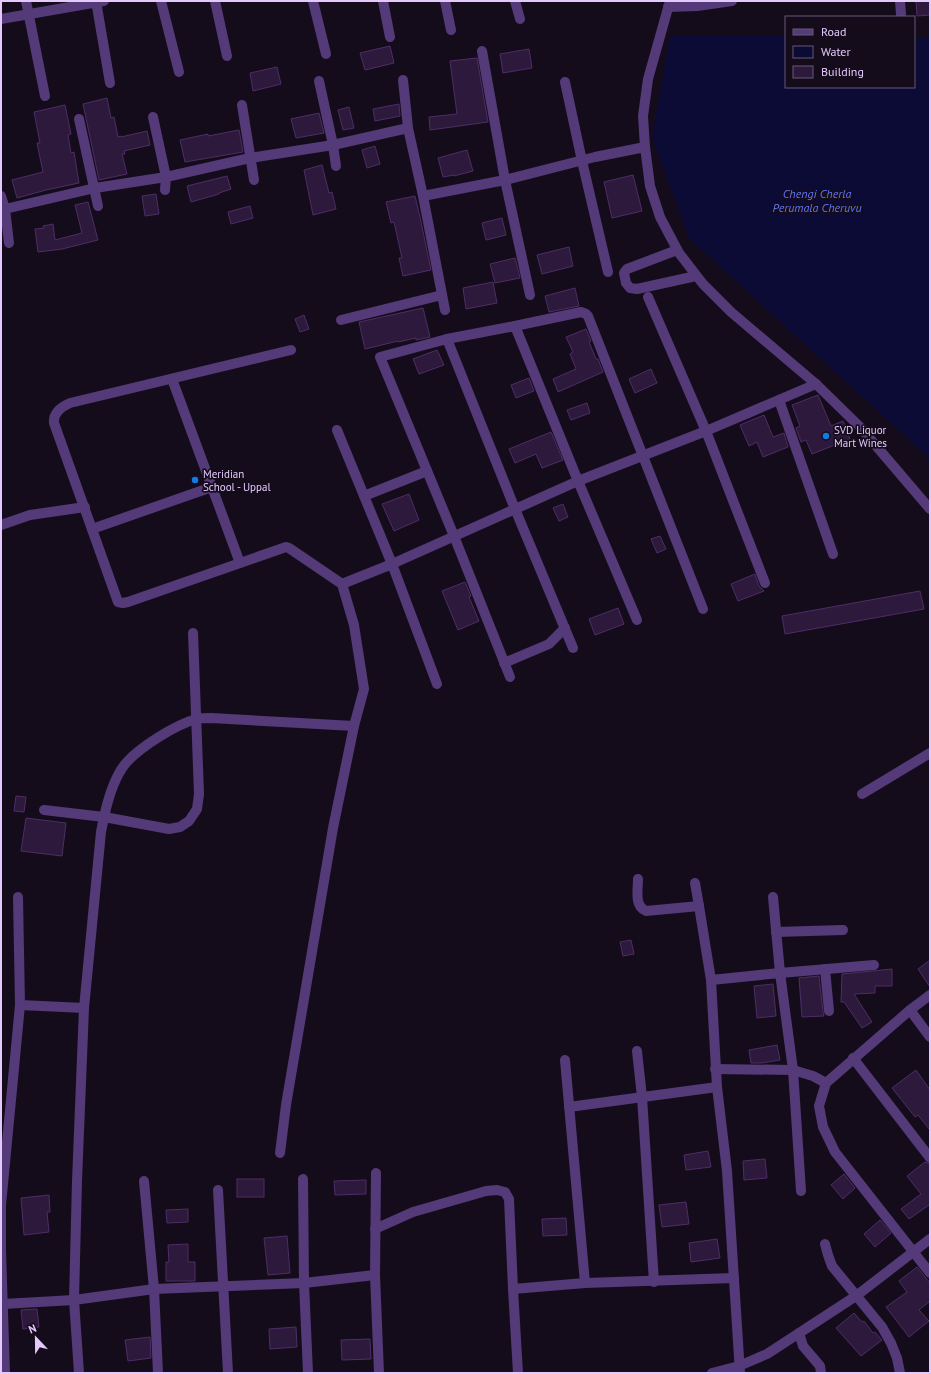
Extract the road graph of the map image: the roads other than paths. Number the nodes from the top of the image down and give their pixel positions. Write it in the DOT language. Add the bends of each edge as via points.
graph roads {
  1 [pos="26,1"];
  2 [pos="99,1"];
  3 [pos="161,1"];
  4 [pos="215,1"];
  5 [pos="313,1"];
  6 [pos="382,1"];
  7 [pos="445,1"];
  8 [pos="515,1"];
  9 [pos="732,1"];
  10 [pos="900,1"];
  11 [pos="669,4"];
  12 [pos="28,14"];
  13 [pos="901,14"];
  14 [pos="1,19"];
  15 [pos="520,19"];
  16 [pos="451,30"];
  17 [pos="390,37"];
  18 [pos="482,50"];
  19 [pos="326,54"];
  20 [pos="227,56"];
  21 [pos="179,72"];
  22 [pos="403,80"];
  23 [pos="319,81"];
  24 [pos="565,82"];
  25 [pos="110,83"];
  26 [pos="45,96"];
  27 [pos="242,105"];
  28 [pos="153,117"];
  29 [pos="79,119"];
  30 [pos="408,128"];
  31 [pos="333,145"];
  32 [pos="645,147"];
  33 [pos="250,158"];
  34 [pos="582,161"];
  35 [pos="336,166"];
  36 [pos="166,177"];
  37 [pos="254,180"];
  38 [pos="506,180"];
  39 [pos="95,188"];
  40 [pos="165,190"];
  41 [pos="1,196"];
  42 [pos="423,196"];
  43 [pos="98,206"];
  44 [pos="5,209"];
  45 [pos="9,243"];
  46 [pos="677,250"];
  47 [pos="608,272"];
  48 [pos="696,276"];
  49 [pos="442,295"];
  50 [pos="530,295"];
  51 [pos="648,297"];
  52 [pos="445,310"];
  53 [pos="341,320"];
  54 [pos="515,326"];
  55 [pos="447,339"];
  56 [pos="291,350"];
  57 [pos="172,379"];
  58 [pos="816,384"];
  59 [pos="779,400"];
  60 [pos="337,430"];
  61 [pos="706,431"];
  62 [pos="643,456"];
  63 [pos="427,471"];
  64 [pos="578,481"];
  65 [pos="212,487"];
  66 [pos="364,496"];
  67 [pos="84,507"];
  68 [pos="515,509"];
  69 [pos="930,509"];
  70 [pos="1,525"];
  71 [pos="92,529"];
  72 [pos="454,536"];
  73 [pos="833,554"];
  74 [pos="240,563"];
  75 [pos="392,564"];
  76 [pos="765,583"];
  77 [pos="342,584"];
  78 [pos="703,609"];
  79 [pos="637,620"];
  80 [pos="565,628"];
  81 [pos="193,633"];
  82 [pos="573,648"];
  83 [pos="504,663"];
  84 [pos="510,677"];
  85 [pos="438,684"];
  86 [pos="196,719"];
  87 [pos="354,726"];
  88 [pos="930,753"];
  89 [pos="862,794"];
  90 [pos="44,810"];
  91 [pos="104,817"];
  92 [pos="638,879"];
  93 [pos="695,883"];
  94 [pos="18,897"];
  95 [pos="773,897"];
  96 [pos="699,906"];
  97 [pos="843,930"];
  98 [pos="776,932"];
  99 [pos="874,965"];
  100 [pos="825,969"];
  101 [pos="780,973"];
  102 [pos="712,980"];
  103 [pos="930,995"];
  104 [pos="20,1005"];
  105 [pos="84,1008"];
  106 [pos="910,1010"];
  107 [pos="829,1011"];
  108 [pos="930,1037"];
  109 [pos="637,1051"];
  110 [pos="853,1058"];
  111 [pos="565,1060"];
  112 [pos="715,1069"];
  113 [pos="793,1070"];
  114 [pos="826,1083"];
  115 [pos="717,1087"];
  116 [pos="642,1098"];
  117 [pos="569,1107"];
  118 [pos="280,1153"];
  119 [pos="930,1158"];
  120 [pos="376,1173"];
  121 [pos="303,1179"];
  122 [pos="144,1181"];
  123 [pos="218,1190"];
  124 [pos="801,1191"];
  125 [pos="375,1229"];
  126 [pos="930,1239"];
  127 [pos="1,1243"];
  128 [pos="825,1244"];
  129 [pos="914,1252"];
  130 [pos="1,1256"];
  131 [pos="930,1273"];
  132 [pos="375,1275"];
  133 [pos="734,1278"];
  134 [pos="654,1282"];
  135 [pos="304,1283"];
  136 [pos="585,1283"];
  137 [pos="224,1286"];
  138 [pos="154,1289"];
  139 [pos="512,1289"];
  140 [pos="856,1296"];
  141 [pos="74,1300"];
  142 [pos="2,1304"];
  143 [pos="799,1333"];
  144 [pos="740,1369"];
  145 [pos="5,1373"];
  146 [pos="79,1373"];
  147 [pos="158,1373"];
  148 [pos="228,1373"];
  149 [pos="308,1373"];
  150 [pos="379,1373"];
  151 [pos="518,1373"];
  152 [pos="712,1373"];
  153 [pos="821,1373"];
  154 [pos="900,1373"];
  1 -- 12 [label="street"];
  2 -- 12 [label="street"];
  2 -- 25 [label="street"];
  3 -- 21 [label="street"];
  4 -- 20 [label="street"];
  5 -- 19 [label="street"];
  6 -- 17 [label="street"];
  7 -- 16 [label="street"];
  8 -- 15 [label="street"];
  9 -- 11 [label="street" via="697,6"];
  10 -- 13 [label="street"];
  11 -- 32 [label="street" via="648,79 643,116"];
  12 -- 14 [label="street"];
  12 -- 26 [label="street"];
  18 -- 38 [label="street"];
  22 -- 30 [label="street"];
  23 -- 31 [label="street"];
  24 -- 34 [label="street"];
  27 -- 33 [label="street"];
  28 -- 36 [label="street"];
  29 -- 39 [label="street"];
  30 -- 31 [label="street"];
  30 -- 42 [label="street"];
  31 -- 33 [label="street"];
  31 -- 35 [label="street"];
  32 -- 34 [label="street"];
  32 -- 46 [label="street" via="650,186 660,217"];
  33 -- 36 [label="street"];
  33 -- 37 [label="street"];
  34 -- 38 [label="street"];
  34 -- 47 [label="street"];
  36 -- 39 [label="street"];
  36 -- 40 [label="street"];
  38 -- 42 [label="street"];
  38 -- 50 [label="street"];
  39 -- 43 [label="street"];
  39 -- 44 [label="street"];
  41 -- 44 [label="street"];
  42 -- 49 [label="street"];
  44 -- 45 [label="street"];
  46 -- 48 [label="street"];
  46 -- 48 [label="street" via="627,269 624,274 626,283 630,288 637,288"];
  48 -- 58 [label="street" via="731,312"];
  49 -- 52 [label="street"];
  49 -- 53 [label="street"];
  51 -- 61 [label="street"];
  54 -- 55 [label="street"];
  54 -- 62 [label="street" via="581,312 588,316"];
  54 -- 64 [label="street"];
  55 -- 63 [label="street" via="380,357"];
  55 -- 68 [label="street"];
  56 -- 57 [label="street"];
  57 -- 65 [label="street"];
  57 -- 67 [label="street" via="70,403 56,414 54,423"];
  58 -- 59 [label="street"];
  58 -- 69 [label="street" via="860,427"];
  59 -- 61 [label="street"];
  59 -- 73 [label="street"];
  60 -- 66 [label="street"];
  61 -- 62 [label="street"];
  61 -- 76 [label="street"];
  62 -- 64 [label="street"];
  62 -- 78 [label="street"];
  63 -- 66 [label="street"];
  63 -- 72 [label="street"];
  64 -- 68 [label="street"];
  64 -- 79 [label="street"];
  65 -- 71 [label="street"];
  65 -- 74 [label="street"];
  66 -- 75 [label="street"];
  67 -- 70 [label="street" via="30,515"];
  67 -- 71 [label="street"];
  68 -- 72 [label="street"];
  68 -- 80 [label="street"];
  71 -- 74 [label="street" via="118,602 123,603"];
  72 -- 75 [label="street"];
  72 -- 83 [label="street"];
  74 -- 77 [label="street" via="286,547"];
  75 -- 77 [label="street"];
  75 -- 85 [label="street"];
  77 -- 87 [label="street" via="354,625 364,689"];
  80 -- 82 [label="street"];
  80 -- 83 [label="street" via="549,644"];
  81 -- 86 [label="street"];
  83 -- 84 [label="street"];
  86 -- 87 [label="street" via="225,718"];
  86 -- 91 [label="street" via="177,726 145,746 126,763 109,798"];
  86 -- 91 [label="street" via="199,794 197,809 189,821 180,827 169,829"];
  87 -- 118 [label="street" via="333,828"];
  88 -- 89 [label="street"];
  90 -- 91 [label="street"];
  91 -- 105 [label="street"];
  92 -- 96 [label="street" via="638,905 641,909 646,911"];
  93 -- 96 [label="street"];
  94 -- 104 [label="street"];
  95 -- 98 [label="street"];
  96 -- 102 [label="street"];
  97 -- 98 [label="street"];
  98 -- 101 [label="street"];
  99 -- 100 [label="street"];
  100 -- 101 [label="street"];
  100 -- 107 [label="street"];
  101 -- 102 [label="street"];
  101 -- 113 [label="street"];
  102 -- 112 [label="street"];
  103 -- 106 [label="street"];
  104 -- 105 [label="street"];
  104 -- 127 [label="street" via="1,1205"];
  105 -- 141 [label="street"];
  106 -- 108 [label="street"];
  106 -- 110 [label="street"];
  109 -- 116 [label="street"];
  110 -- 114 [label="street"];
  110 -- 119 [label="street"];
  111 -- 117 [label="street"];
  112 -- 113 [label="street"];
  112 -- 115 [label="street"];
  113 -- 114 [label="street"];
  113 -- 124 [label="street"];
  114 -- 129 [label="street" via="819,1106 823,1127 835,1152"];
  115 -- 116 [label="street"];
  115 -- 133 [label="street" via="727,1171"];
  116 -- 117 [label="street"];
  116 -- 134 [label="street"];
  117 -- 136 [label="street"];
  120 -- 125 [label="street"];
  121 -- 135 [label="street"];
  122 -- 138 [label="street"];
  123 -- 137 [label="street"];
  125 -- 132 [label="street"];
  125 -- 139 [label="street" via="412,1212 486,1191 505,1192 509,1199"];
  126 -- 129 [label="street"];
  127 -- 130 [label="street"];
  128 -- 140 [label="street" via="832,1266"];
  129 -- 131 [label="street"];
  129 -- 140 [label="street"];
  130 -- 142 [label="street"];
  132 -- 135 [label="street"];
  132 -- 150 [label="street"];
  133 -- 134 [label="street"];
  133 -- 144 [label="street"];
  134 -- 136 [label="street"];
  135 -- 137 [label="street"];
  135 -- 149 [label="street"];
  136 -- 139 [label="street"];
  137 -- 138 [label="street"];
  137 -- 148 [label="street"];
  138 -- 141 [label="street"];
  138 -- 147 [label="street"];
  139 -- 151 [label="street"];
  140 -- 143 [label="street"];
  140 -- 154 [label="street" via="882,1327 897,1358"];
  141 -- 142 [label="street"];
  141 -- 146 [label="street"];
  142 -- 145 [label="street"];
  143 -- 144 [label="street"];
  143 -- 153 [label="street" via="803,1346 820,1366"];
  144 -- 152 [label="street"];
}
